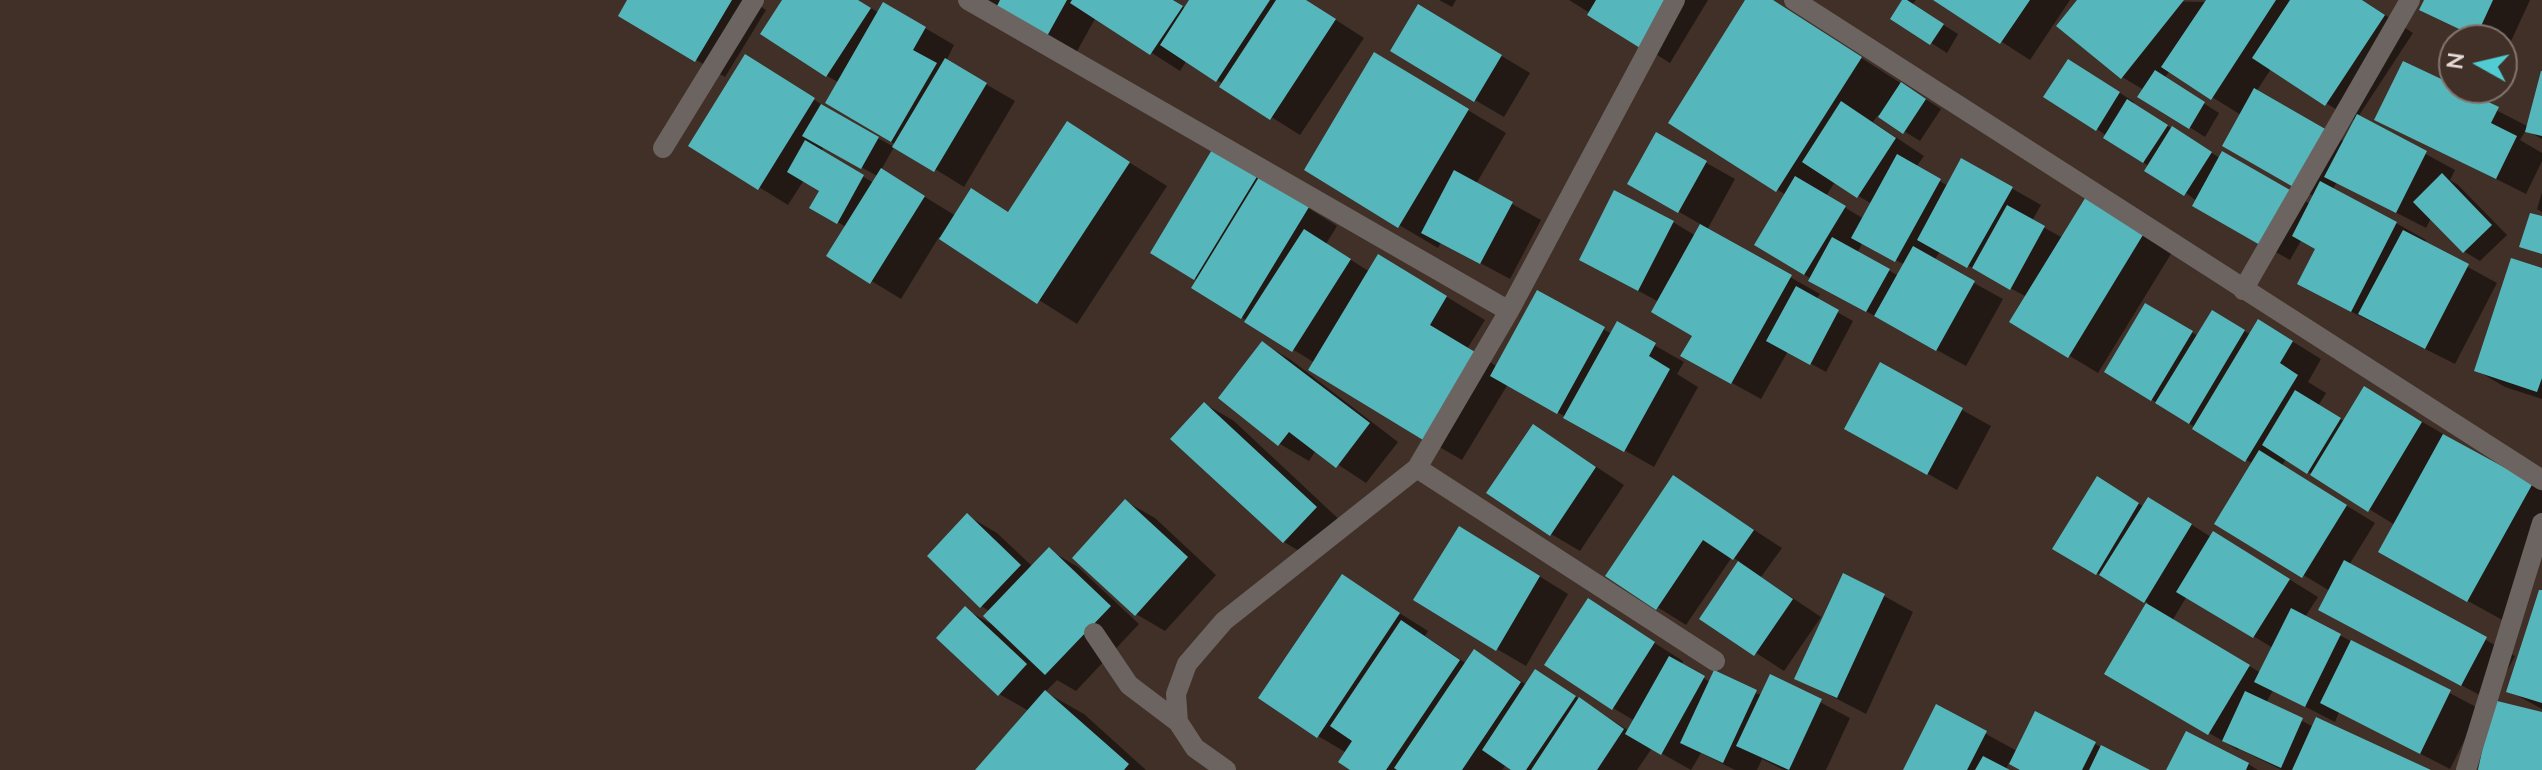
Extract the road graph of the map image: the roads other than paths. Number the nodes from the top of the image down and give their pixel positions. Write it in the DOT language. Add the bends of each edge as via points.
graph roads {
  1 [pos="754,0"];
  2 [pos="968,0"];
  3 [pos="1675,0"];
  4 [pos="1794,0"];
  5 [pos="2410,0"];
  6 [pos="663,148"];
  7 [pos="2243,290"];
  8 [pos="1509,311"];
  9 [pos="1417,468"];
  10 [pos="2542,480"];
  11 [pos="2542,523"];
  12 [pos="1094,633"];
  13 [pos="1715,661"];
  14 [pos="1178,722"];
  15 [pos="1226,770"];
  16 [pos="2466,770"];
  1 -- 6 [label="street"];
  2 -- 8 [label="street"];
  3 -- 8 [label="street"];
  4 -- 7 [label="street"];
  5 -- 7 [label="street"];
  7 -- 10 [label="street"];
  8 -- 9 [label="street"];
  9 -- 13 [label="street"];
  9 -- 14 [label="street" via="1224,621 1187,664 1176,694"];
  11 -- 16 [label="street"];
  12 -- 14 [label="street" via="1129,685"];
  14 -- 15 [label="street" via="1195,748"];
}
